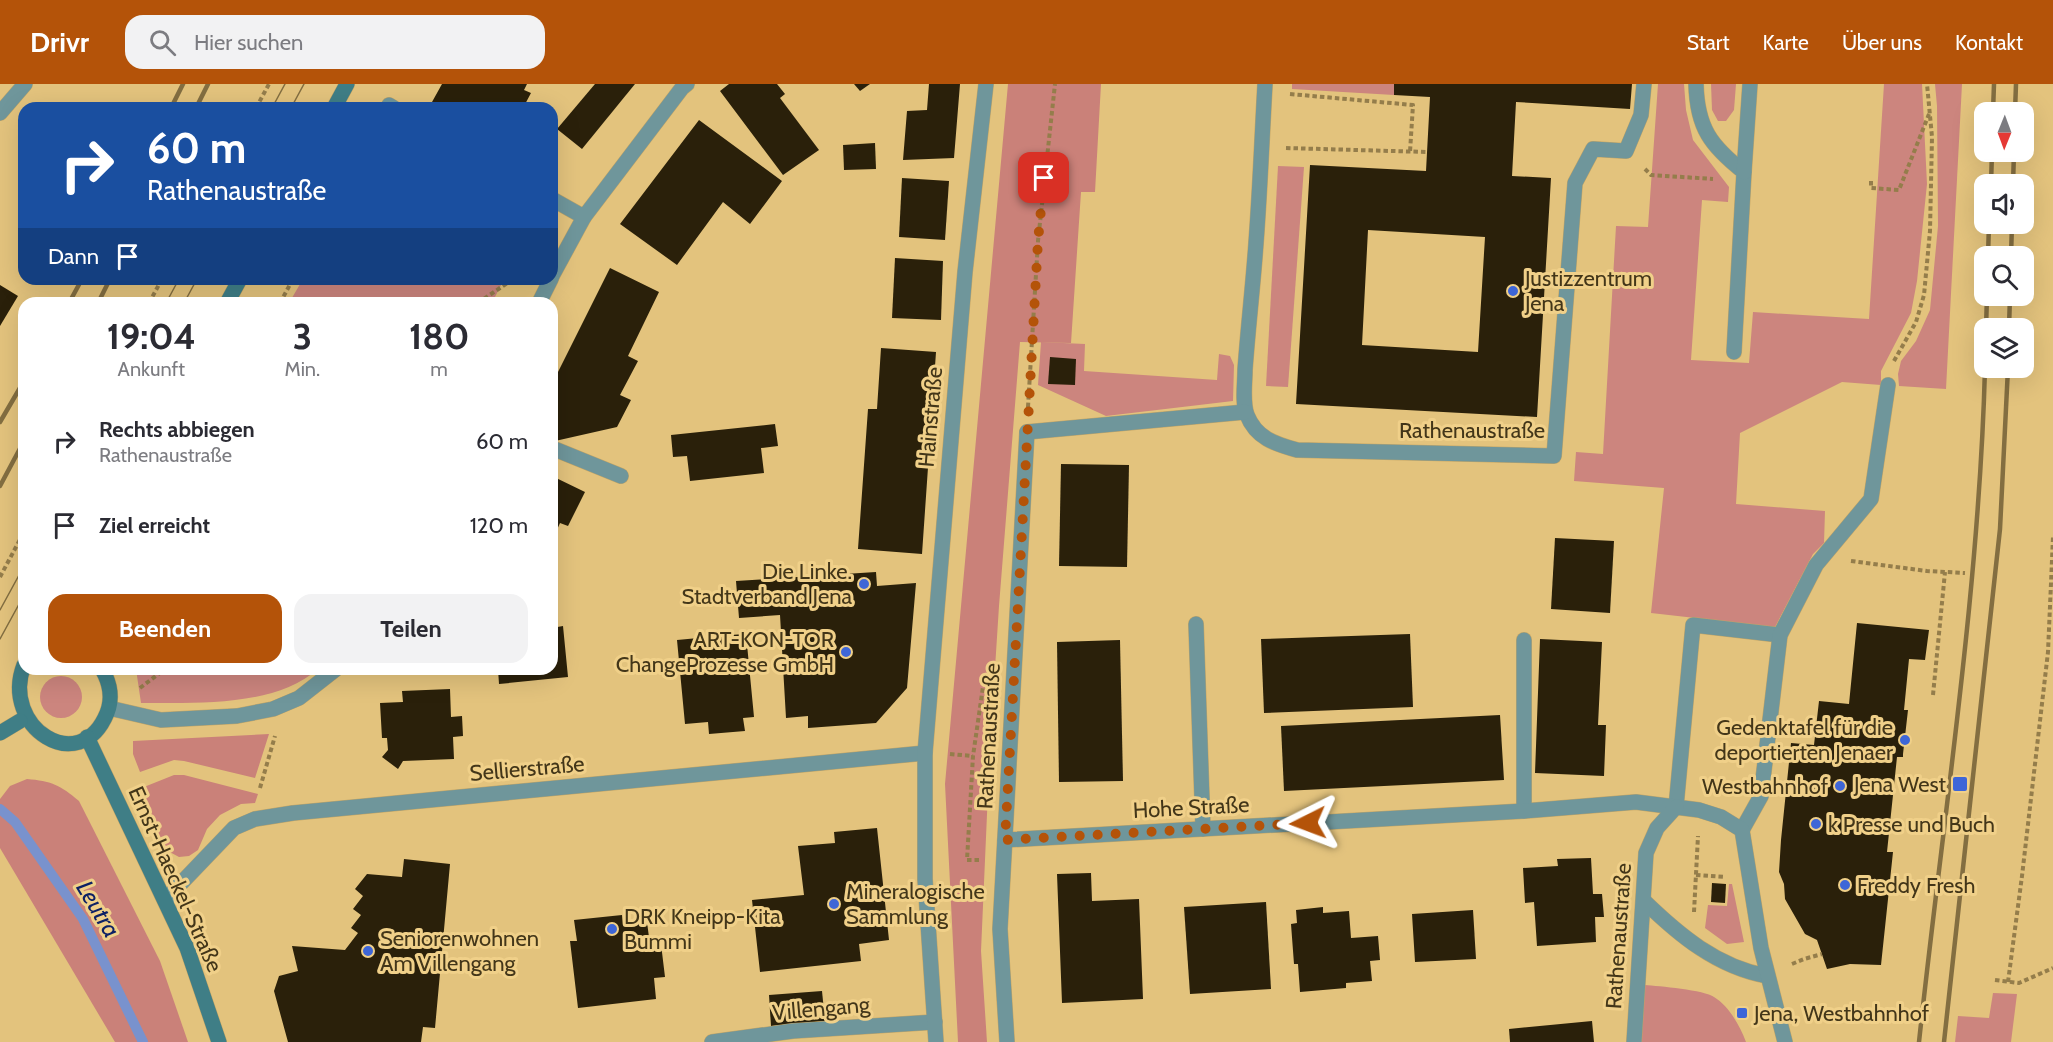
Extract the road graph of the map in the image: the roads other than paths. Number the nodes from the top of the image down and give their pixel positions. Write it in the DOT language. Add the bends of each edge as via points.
graph roads {
  1 [pos="25,84"];
  2 [pos="347,84"];
  3 [pos="687,84"];
  4 [pos="986,84"];
  5 [pos="1265,84"];
  6 [pos="1644,84"];
  7 [pos="1696,84"];
  8 [pos="1750,84"];
  9 [pos="337,102"];
  10 [pos="0,113"];
  11 [pos="1744,177"];
  12 [pos="558,202"];
  13 [pos="584,217"];
  14 [pos="558,265"];
  15 [pos="1734,352"];
  16 [pos="1888,385"];
  17 [pos="1245,412"];
  18 [pos="558,450"];
  19 [pos="621,476"];
  20 [pos="1196,624"];
  21 [pos="1780,635"];
  22 [pos="1524,640"];
  23 [pos="18,674"];
  24 [pos="105,675"];
  25 [pos="328,675"];
  26 [pos="109,708"];
  27 [pos="20,721"];
  28 [pos="0,734"];
  29 [pos="87,737"];
  30 [pos="926,753"];
  31 [pos="1676,807"];
  32 [pos="1524,811"];
  33 [pos="1203,829"];
  34 [pos="1742,831"];
  35 [pos="1005,840"];
  36 [pos="165,900"];
  37 [pos="1644,901"];
  38 [pos="1767,976"];
  39 [pos="935,1022"];
  40 [pos="219,1042"];
  41 [pos="712,1042"];
  42 [pos="936,1042"];
  43 [pos="1007,1042"];
  44 [pos="1634,1042"];
  45 [pos="1785,1042"];
  1 -- 10 [label="street"];
  2 -- 9 [label="main road"];
  3 -- 13 [label="street"];
  4 -- 30 [label="street, Hainstraße" via="965,272"];
  5 -- 17 [label="street"];
  6 -- 17 [label="street, Rathenaustraße" via="1641,115 1626,151 1593,149 1575,183 1554,456 1297,450 1261,436"];
  7 -- 11 [label="street" via="1701,122 1710,141"];
  8 -- 11 [label="street"];
  11 -- 15 [label="street"];
  12 -- 13 [label="street"];
  13 -- 14 [label="street"];
  16 -- 21 [label="street" via="1871,499 1816,565"];
  17 -- 35 [label="street, Rathenaustraße" via="1027,432"];
  18 -- 19 [label="street"];
  20 -- 33 [label="street"];
  21 -- 31 [label="street" via="1694,625"];
  21 -- 34 [label="street" via="1761,796"];
  22 -- 32 [label="street"];
  23 -- 27 [label="main road" via="15,711"];
  24 -- 26 [label="main road" via="109,683"];
  25 -- 26 [label="street" via="299,698 273,709 237,716 161,720"];
  26 -- 29 [label="main road" via="104,720"];
  27 -- 28 [label="main road"];
  27 -- 29 [label="main road" via="36,737 50,743 65,744"];
  29 -- 36 [label="main road, Ernst-Haeckel-Straße"];
  30 -- 36 [label="street, Sellierstraße" via="255,819 234,828"];
  30 -- 39 [label="street, Hainstraße" via="926,879"];
  31 -- 32 [label="street, Hohe Straße" via="1636,802"];
  31 -- 34 [label="street, Hohe Straße" via="1721,817"];
  31 -- 37 [label="street, Rathenaustraße" via="1657,828 1646,853"];
  32 -- 33 [label="street, Hohe Straße"];
  33 -- 35 [label="street, Hohe Straße"];
  34 -- 38 [label="street"];
  35 -- 43 [label="street, Rathenaustraße" via="1000,929"];
  36 -- 40 [label="main road, Ernst-Haeckel-Straße" via="187,948"];
  37 -- 38 [label="street" via="1692,943 1722,962"];
  37 -- 44 [label="street, Rathenaustraße"];
  38 -- 45 [label="street"];
  39 -- 41 [label="street, Villengang" via="793,1031"];
  39 -- 42 [label="street, Hainstraße"];
}
